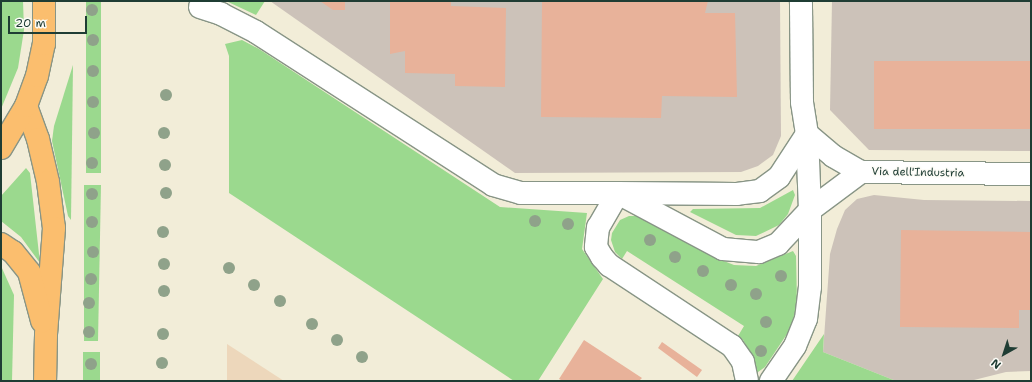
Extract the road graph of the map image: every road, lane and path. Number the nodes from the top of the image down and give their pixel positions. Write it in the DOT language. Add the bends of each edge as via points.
graph roads {
  1 [pos="44,1"];
  2 [pos="801,1"];
  3 [pos="200,7"];
  4 [pos="26,106"];
  5 [pos="807,134"];
  6 [pos="1,148"];
  7 [pos="862,172"];
  8 [pos="1031,174"];
  9 [pos="618,193"];
  10 [pos="810,210"];
  11 [pos="1,244"];
  12 [pos="46,335"];
  13 [pos="45,381"];
  14 [pos="747,381"];
  15 [pos="772,381"];
  1 -- 4 [label="main road" via="44,44 37,76"];
  2 -- 5 [label="street" via="802,102"];
  3 -- 9 [label="street" via="221,14 256,32 493,185 521,193"];
  4 -- 6 [label="main road"];
  4 -- 12 [label="main road" via="38,139 48,182 54,228"];
  5 -- 7 [label="street, Via dell'Industria" via="833,156"];
  5 -- 9 [label="street" via="779,177 760,191 737,194"];
  5 -- 10 [label="street"];
  7 -- 8 [label="street, Via dell'Industria"];
  7 -- 10 [label="street"];
  9 -- 10 [label="street" via="705,240 735,252 759,252 769,249 788,235"];
  9 -- 14 [label="street" via="598,227 596,247 602,257 610,265 732,346 743,362"];
  10 -- 15 [label="street" via="810,287 806,319 788,360"];
  11 -- 12 [label="main road" via="13,252 29,272"];
  12 -- 13 [label="main road"];
}
